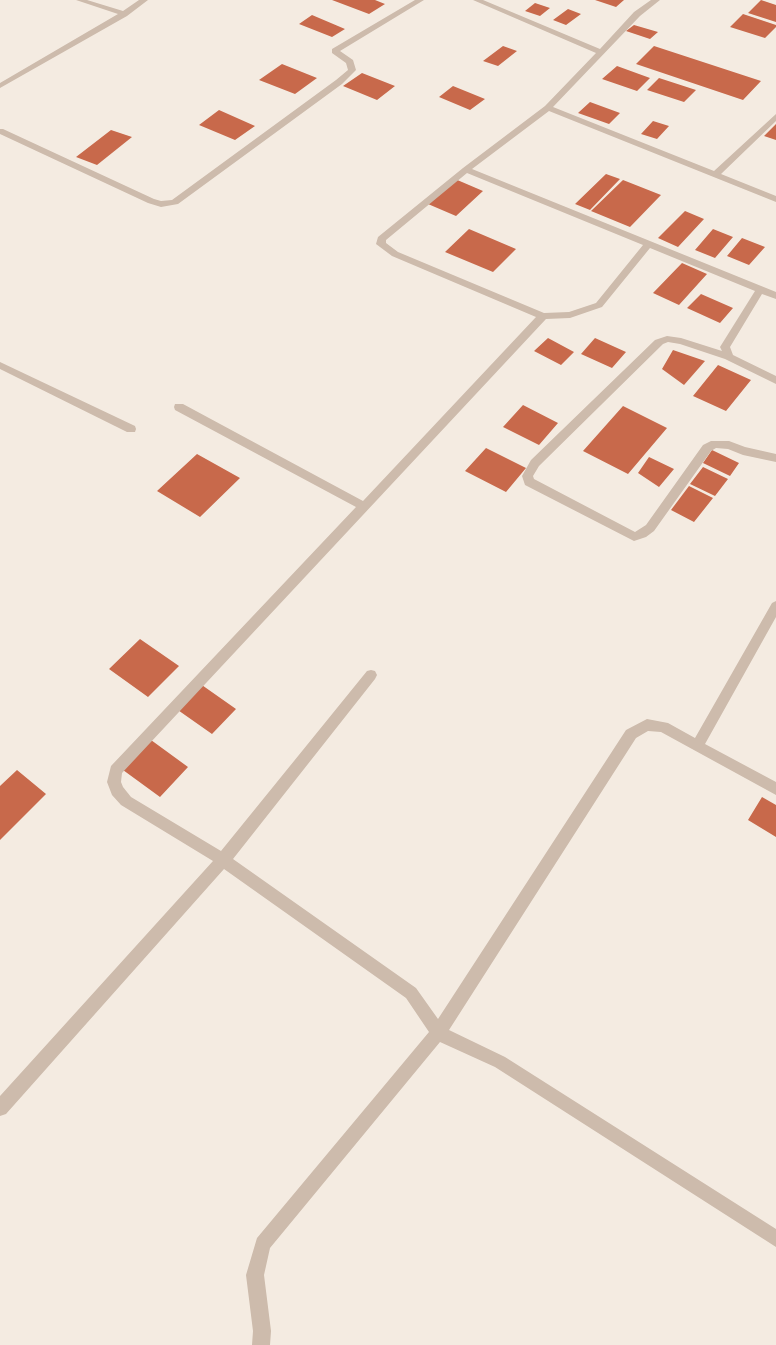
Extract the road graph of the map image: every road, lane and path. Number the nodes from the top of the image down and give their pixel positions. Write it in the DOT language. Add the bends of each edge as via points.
graph roads {
  1 [pos="80,0"];
  2 [pos="144,0"];
  3 [pos="420,0"];
  4 [pos="477,0"];
  5 [pos="656,0"];
  6 [pos="124,14"];
  7 [pos="601,52"];
  8 [pos="0,86"];
  9 [pos="548,108"];
  10 [pos="776,116"];
  11 [pos="0,132"];
  12 [pos="466,170"];
  13 [pos="716,174"];
  14 [pos="776,199"];
  15 [pos="649,244"];
  16 [pos="760,290"];
  17 [pos="776,296"];
  18 [pos="543,316"];
  19 [pos="729,357"];
  20 [pos="0,366"];
  21 [pos="776,380"];
  22 [pos="178,407"];
  23 [pos="131,429"];
  24 [pos="776,458"];
  25 [pos="362,506"];
  26 [pos="776,606"];
  27 [pos="371,675"];
  28 [pos="697,746"];
  29 [pos="776,789"];
  30 [pos="223,860"];
  31 [pos="438,1034"];
  32 [pos="0,1108"];
  33 [pos="776,1239"];
  34 [pos="261,1345"];
  1 -- 6 [label="street"];
  2 -- 6 [label="street"];
  3 -- 11 [label="street" via="335,51 350,62 352,70 174,202 161,204 152,201"];
  4 -- 7 [label="street"];
  5 -- 7 [label="street" via="637,14"];
  6 -- 8 [label="street"];
  7 -- 9 [label="street"];
  9 -- 12 [label="street"];
  9 -- 13 [label="street"];
  10 -- 13 [label="street"];
  12 -- 15 [label="street"];
  12 -- 18 [label="street" via="381,239 381,244 395,254"];
  13 -- 14 [label="street"];
  15 -- 16 [label="street"];
  15 -- 18 [label="street" via="599,305 570,315"];
  16 -- 17 [label="street"];
  16 -- 19 [label="street" via="725,347"];
  18 -- 25 [label="street"];
  19 -- 21 [label="street"];
  19 -- 24 [label="street" via="681,340 659,342 535,463 527,476 529,482 634,537 650,528 707,448 715,444 729,445"];
  20 -- 23 [label="street"];
  22 -- 25 [label="street"];
  25 -- 30 [label="street" via="116,770 114,782 126,801"];
  26 -- 28 [label="street"];
  27 -- 30 [label="street"];
  28 -- 29 [label="street"];
  28 -- 31 [label="street" via="663,727 647,725 631,734"];
  30 -- 31 [label="street" via="410,993"];
  30 -- 32 [label="street"];
  31 -- 33 [label="street" via="500,1062"];
  31 -- 34 [label="street" via="263,1244 256,1275"];
}
